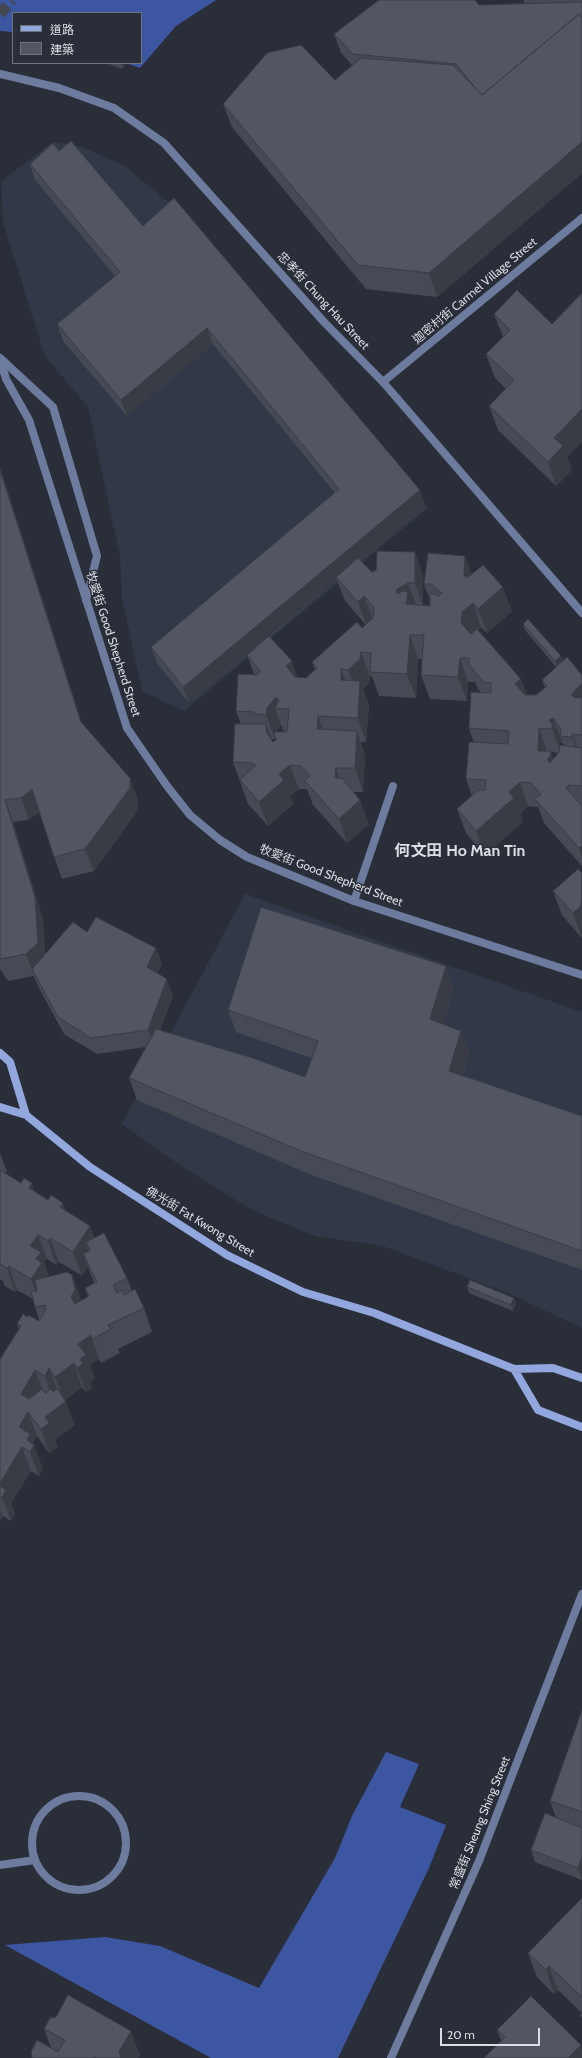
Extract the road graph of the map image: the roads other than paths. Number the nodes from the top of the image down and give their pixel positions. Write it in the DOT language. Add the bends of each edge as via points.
graph roads {
  1 [pos="0,74"];
  2 [pos="582,218"];
  3 [pos="0,358"];
  4 [pos="383,382"];
  5 [pos="86,600"];
  6 [pos="582,613"];
  7 [pos="393,786"];
  8 [pos="354,901"];
  9 [pos="582,976"];
  10 [pos="0,1053"];
  11 [pos="0,1107"];
  12 [pos="26,1115"];
  13 [pos="514,1369"];
  14 [pos="582,1378"];
  15 [pos="582,1427"];
  16 [pos="582,1594"];
  17 [pos="35,1860"];
  18 [pos="0,1865"];
  19 [pos="391,2058"];
  1 -- 4 [label="street, 忠孝街 Chung Hau Street" via="59,88 114,108 164,143 324,322"];
  2 -- 4 [label="street, 迦密村街 Carmel Village Street"];
  3 -- 5 [label="street, 牧愛街 Good Shepherd Street" via="6,379 29,420"];
  3 -- 5 [label="street" via="53,407 97,556"];
  4 -- 6 [label="street, 忠孝街 Chung Hau Street"];
  5 -- 8 [label="street, 牧愛街 Good Shepherd Street" via="127,728 167,786 190,814 220,840 247,857"];
  7 -- 8 [label="street"];
  8 -- 9 [label="street, 牧愛街 Good Shepherd Street"];
  10 -- 12 [label="main road" via="10,1062"];
  11 -- 12 [label="main road, 佛光街 Fat Kwong Street"];
  12 -- 13 [label="main road, 佛光街 Fat Kwong Street" via="90,1167 227,1255 303,1292 374,1313"];
  13 -- 14 [label="main road, 佛光街 Fat Kwong Street" via="553,1368"];
  13 -- 15 [label="main road" via="538,1410"];
  16 -- 19 [label="street, 常盛街 Sheung Shing Street" via="479,1861"];
  17 -- 17 [label="street" via="33,1830 48,1807 61,1799 74,1796 98,1799 117,1812 127,1838 126,1853 121,1866 103,1884 83,1890 63,1887 50,1881"];
  17 -- 18 [label="street"];
}
